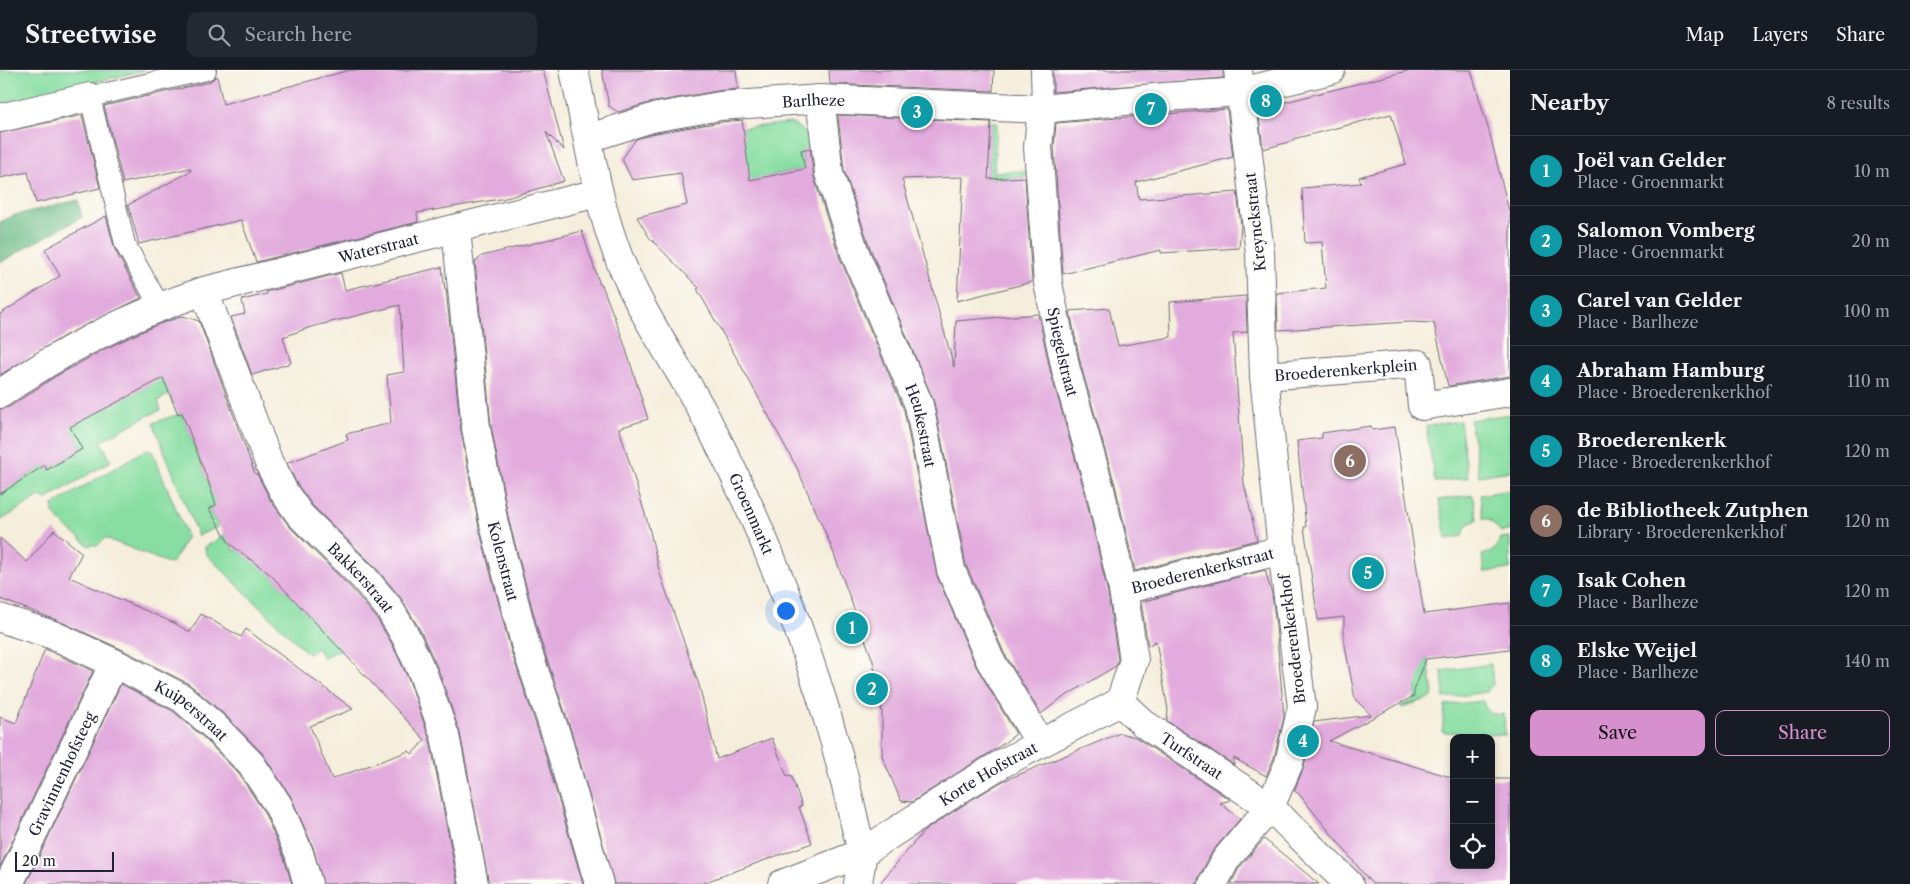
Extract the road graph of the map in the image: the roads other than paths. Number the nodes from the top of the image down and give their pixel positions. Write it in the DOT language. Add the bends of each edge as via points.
graph roads {
  1 [pos="206,70"];
  2 [pos="574,70"];
  3 [pos="1041,70"];
  4 [pos="1331,70"];
  5 [pos="1239,81"];
  6 [pos="90,97"];
  7 [pos="820,99"];
  8 [pos="1042,109"];
  9 [pos="0,118"];
  10 [pos="589,138"];
  11 [pos="598,193"];
  12 [pos="456,229"];
  13 [pos="204,290"];
  14 [pos="159,306"];
  15 [pos="1264,376"];
  16 [pos="1510,392"];
  17 [pos="0,394"];
  18 [pos="1282,550"];
  19 [pos="1123,590"];
  20 [pos="0,618"];
  21 [pos="114,662"];
  22 [pos="1120,702"];
  23 [pos="1040,743"];
  24 [pos="1270,807"];
  25 [pos="862,853"];
  26 [pos="9,884"];
  27 [pos="308,884"];
  28 [pos="474,884"];
  29 [pos="599,884"];
  30 [pos="782,884"];
  31 [pos="858,884"];
  32 [pos="1212,884"];
  33 [pos="1349,884"];
  1 -- 6 [label="lane"];
  2 -- 10 [label="street, Groenmarkt"];
  3 -- 8 [label="lane"];
  4 -- 5 [label="street, Barlheze"];
  5 -- 8 [label="street, Barlheze" via="1165,97"];
  5 -- 15 [label="street, Kreynckstraat" via="1260,253"];
  6 -- 9 [label="street"];
  6 -- 14 [label="lane" via="125,244"];
  7 -- 8 [label="street, Barlheze"];
  7 -- 10 [label="street, Barlheze" via="720,106 652,118"];
  7 -- 23 [label="street, Heukestraat" via="830,173 855,253 919,405 951,570 990,660"];
  8 -- 19 [label="street, Spiegelstraat" via="1038,146 1048,283 1066,370 1100,489"];
  10 -- 11 [label="street, Groenmarkt"];
  11 -- 12 [label="street, Waterstraat"];
  11 -- 25 [label="street, Groenmarkt" via="626,275 645,316 705,416 759,528 826,712"];
  12 -- 13 [label="street, Waterstraat"];
  12 -- 29 [label="street, Kolenstraat" via="476,428 494,524 526,647 556,734"];
  13 -- 14 [label="street, Waterstraat"];
  13 -- 28 [label="street, Bakkerstraat" via="269,463 284,492 300,514 364,578 389,608 406,637 445,736"];
  14 -- 17 [label="street, Waterstraat" via="31,372"];
  15 -- 16 [label="street, Broederenkerkplein" via="1418,364 1422,406"];
  15 -- 18 [label="street, Broederenkerkhof"];
  18 -- 19 [label="street, Broederenkerkstraat"];
  18 -- 24 [label="street, Broederenkerkhof" via="1302,707 1289,763"];
  19 -- 22 [label="street" via="1134,660"];
  20 -- 21 [label="street, Kuiperstraat" via="54,635"];
  21 -- 26 [label="street, Gravinnenhofsteeg"];
  21 -- 27 [label="street, Kuiperstraat" via="182,698 251,764 278,805 299,853"];
  22 -- 23 [label="street, Korte Hofstraat"];
  22 -- 24 [label="street, Turfstraat" via="1144,724"];
  23 -- 25 [label="street, Korte Hofstraat" via="963,787"];
  24 -- 32 [label="street, Broederenkerkhof" via="1226,859"];
  24 -- 33 [label="street, Turfstraat"];
  25 -- 30 [label="street, Korte Hofstraat"];
  25 -- 31 [label="street"];
}
